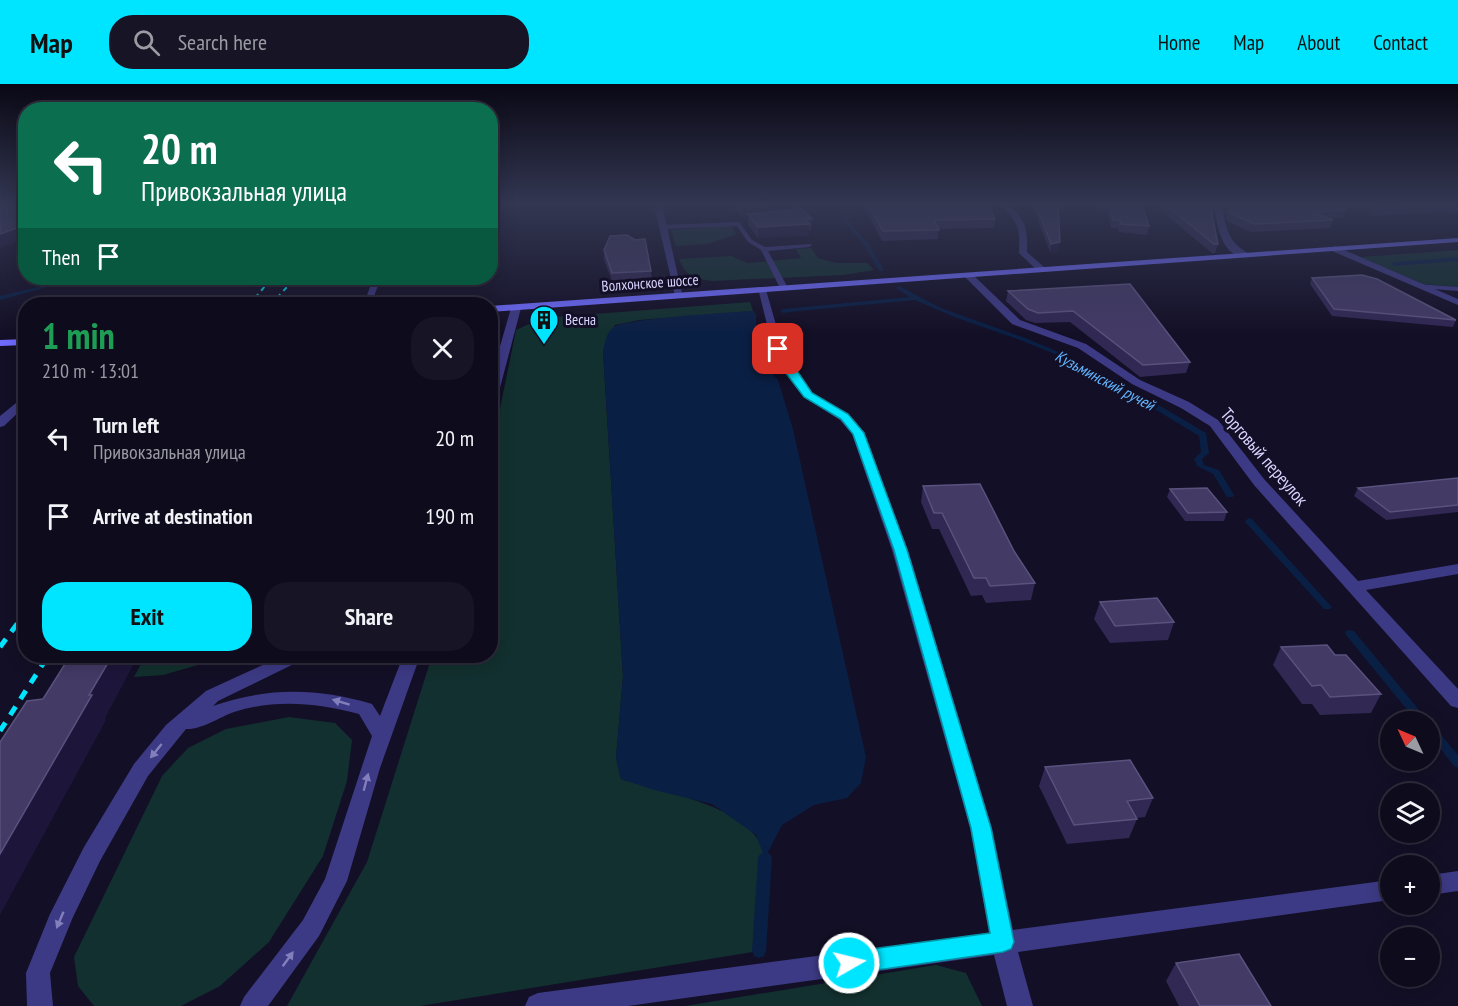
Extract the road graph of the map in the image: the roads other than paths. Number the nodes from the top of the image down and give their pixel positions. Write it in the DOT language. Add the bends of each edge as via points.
graph roads {
  1 [pos="668,248"];
  2 [pos="775,248"];
  3 [pos="1023,248"];
  4 [pos="1234,248"];
  5 [pos="1348,248"];
  6 [pos="764,249"];
  7 [pos="1335,249"];
  8 [pos="1245,255"];
  9 [pos="1041,269"];
  10 [pos="968,275"];
  11 [pos="1421,286"];
  12 [pos="784,288"];
  13 [pos="1458,289"];
  14 [pos="761,290"];
  15 [pos="680,296"];
  16 [pos="1458,302"];
  17 [pos="516,308"];
  18 [pos="498,309"];
  19 [pos="18,342"];
  20 [pos="0,343"];
  21 [pos="498,374"];
  22 [pos="18,406"];
  23 [pos="0,423"];
  24 [pos="1458,569"];
  25 [pos="1353,586"];
  26 [pos="281,663"];
  27 [pos="409,663"];
  28 [pos="1458,701"];
  29 [pos="173,730"];
  30 [pos="383,737"];
  31 [pos="1458,881"];
  32 [pos="1440,884"];
  33 [pos="1380,891"];
  34 [pos="1003,942"];
  35 [pos="40,1006"];
  36 [pos="253,1006"];
  37 [pos="538,1006"];
  38 [pos="1020,1006"];
  1 -- 15 [label="street"];
  2 -- 6 [label="lane"];
  3 -- 9 [label="street" via="1023,253"];
  4 -- 8 [label="street"];
  5 -- 7 [label="main road, Волхонское шоссе"];
  6 -- 12 [label="lane"];
  7 -- 8 [label="main road, Волхонское шоссе"];
  7 -- 11 [label="street"];
  8 -- 9 [label="main road, Волхонское шоссе"];
  9 -- 10 [label="main road, Волхонское шоссе"];
  10 -- 12 [label="main road, Волхонское шоссе"];
  10 -- 25 [label="street, Торговый переулок" via="1016,322 1082,346 1136,382 1214,423 1258,482"];
  11 -- 13 [label="lane"];
  11 -- 16 [label="street"];
  12 -- 14 [label="main road, Волхонское шоссе"];
  14 -- 15 [label="main road, Волхонское шоссе"];
  14 -- 34 [label="street" via="778,349 791,373 808,395 844,417 858,433 900,550 981,828"];
  15 -- 17 [label="main road, Волхонское шоссе"];
  17 -- 18 [label="main road, Волхонское шоссе"];
  17 -- 21 [label="street"];
  19 -- 20 [label="main road"];
  22 -- 23 [label="street"];
  24 -- 25 [label="street"];
  25 -- 28 [label="street, Торговый переулок"];
  26 -- 29 [label="street" via="212,696"];
  27 -- 30 [label="street"];
  30 -- 29 [label="street, one-way" via="365,709 329,698 273,696 226,706"];
  29 -- 35 [label="street, one-way" via="141,770 62,914 38,973"];
  36 -- 30 [label="street, one-way" via="311,928 336,881"];
  31 -- 32 [label="street"];
  33 -- 34 [label="street"];
  34 -- 37 [label="street"];
  34 -- 38 [label="street"];
}
